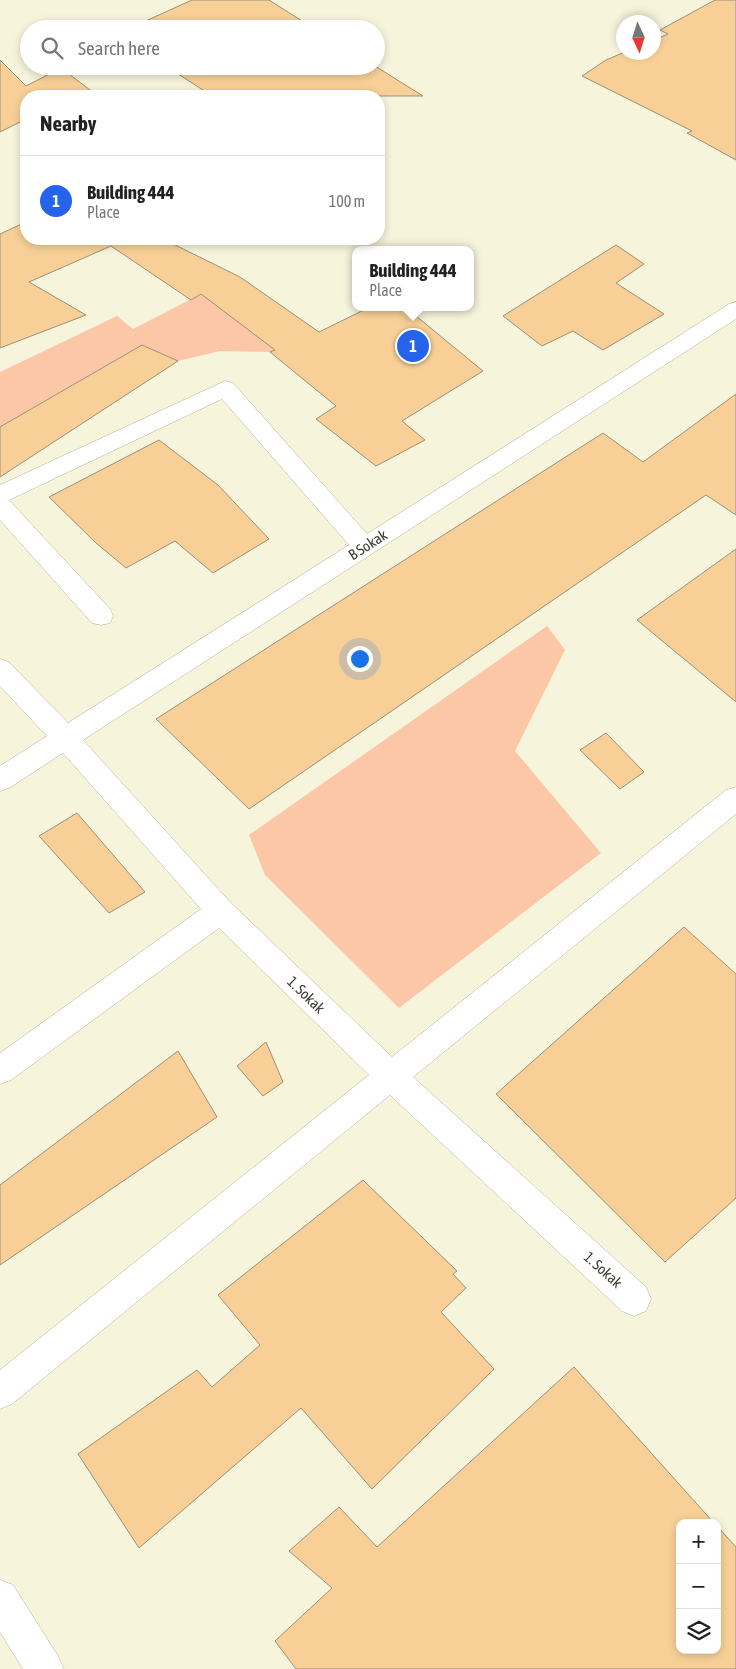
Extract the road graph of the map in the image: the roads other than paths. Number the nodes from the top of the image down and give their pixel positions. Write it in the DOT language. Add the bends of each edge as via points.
graph roads {
  1 [pos="736,309"];
  2 [pos="0,495"];
  3 [pos="0,505"];
  4 [pos="365,547"];
  5 [pos="101,616"];
  6 [pos="0,669"];
  7 [pos="66,739"];
  8 [pos="0,780"];
  9 [pos="736,798"];
  10 [pos="220,911"];
  11 [pos="0,1070"];
  12 [pos="392,1077"];
  13 [pos="634,1299"];
  14 [pos="0,1392"];
  15 [pos="0,1598"];
  16 [pos="45,1669"];
  1 -- 4 [label="lane, B Sokak"];
  2 -- 4 [label="lane" via="225,388"];
  3 -- 5 [label="lane"];
  4 -- 7 [label="lane, B Sokak"];
  6 -- 7 [label="lane, 1. Sokak"];
  7 -- 8 [label="lane, B Sokak"];
  7 -- 10 [label="lane, 1. Sokak"];
  9 -- 12 [label="lane"];
  10 -- 11 [label="lane"];
  10 -- 12 [label="lane, 1. Sokak"];
  12 -- 13 [label="lane, 1. Sokak"];
  12 -- 14 [label="lane"];
  15 -- 16 [label="lane"];
}
